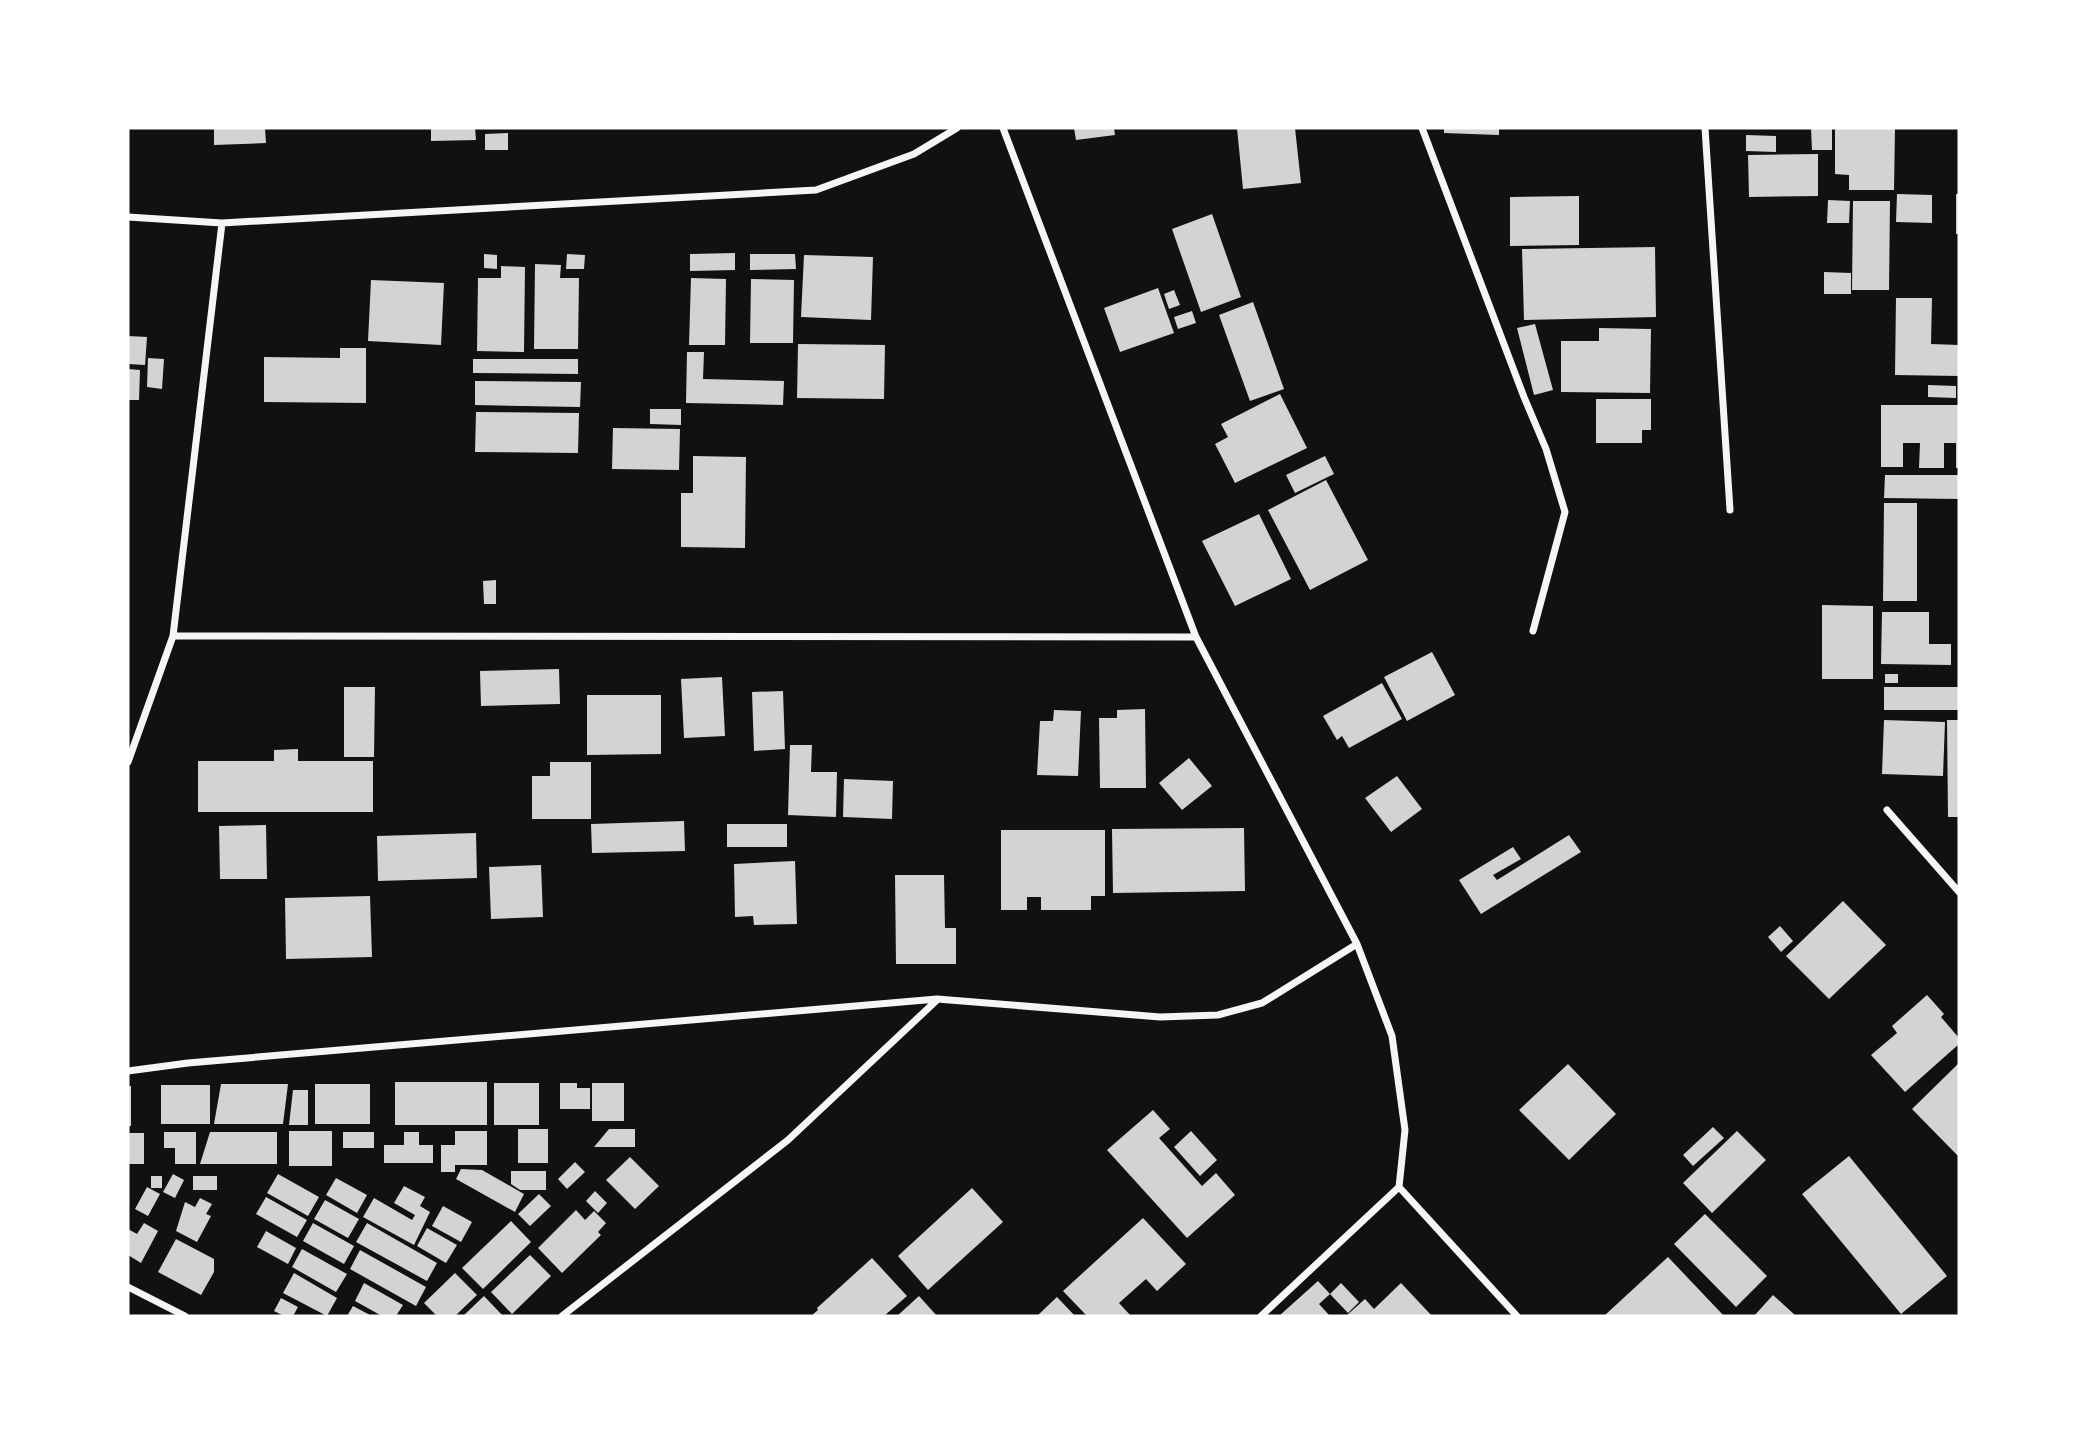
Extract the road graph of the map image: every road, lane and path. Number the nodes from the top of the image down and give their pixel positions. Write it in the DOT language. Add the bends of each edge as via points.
graph roads {
  1 [pos="957,128"];
  2 [pos="1003,128"];
  3 [pos="1422,128"];
  4 [pos="1705,128"];
  5 [pos="128,217"];
  6 [pos="222,222"];
  7 [pos="1730,510"];
  8 [pos="1533,631"];
  9 [pos="173,636"];
  10 [pos="1196,637"];
  11 [pos="128,762"];
  12 [pos="1887,810"];
  13 [pos="1959,892"];
  14 [pos="1357,944"];
  15 [pos="937,999"];
  16 [pos="128,1070"];
  17 [pos="1399,1187"];
  18 [pos="128,1287"];
  19 [pos="185,1316"];
  20 [pos="562,1316"];
  21 [pos="1261,1316"];
  22 [pos="1517,1316"];
  1 -- 6 [label="street" via="914,154 816,190"];
  2 -- 10 [label="street"];
  3 -- 8 [label="street" via="1546,449 1565,512"];
  4 -- 7 [label="street"];
  5 -- 6 [label="street"];
  6 -- 9 [label="street"];
  9 -- 10 [label="street"];
  9 -- 11 [label="street"];
  10 -- 14 [label="street"];
  12 -- 13 [label="street"];
  14 -- 15 [label="street" via="1262,1003 1218,1015 1160,1017"];
  14 -- 17 [label="street" via="1392,1036 1405,1130"];
  15 -- 16 [label="street"];
  15 -- 20 [label="street" via="788,1140"];
  17 -- 21 [label="street"];
  17 -- 22 [label="street"];
  18 -- 19 [label="street"];
}
